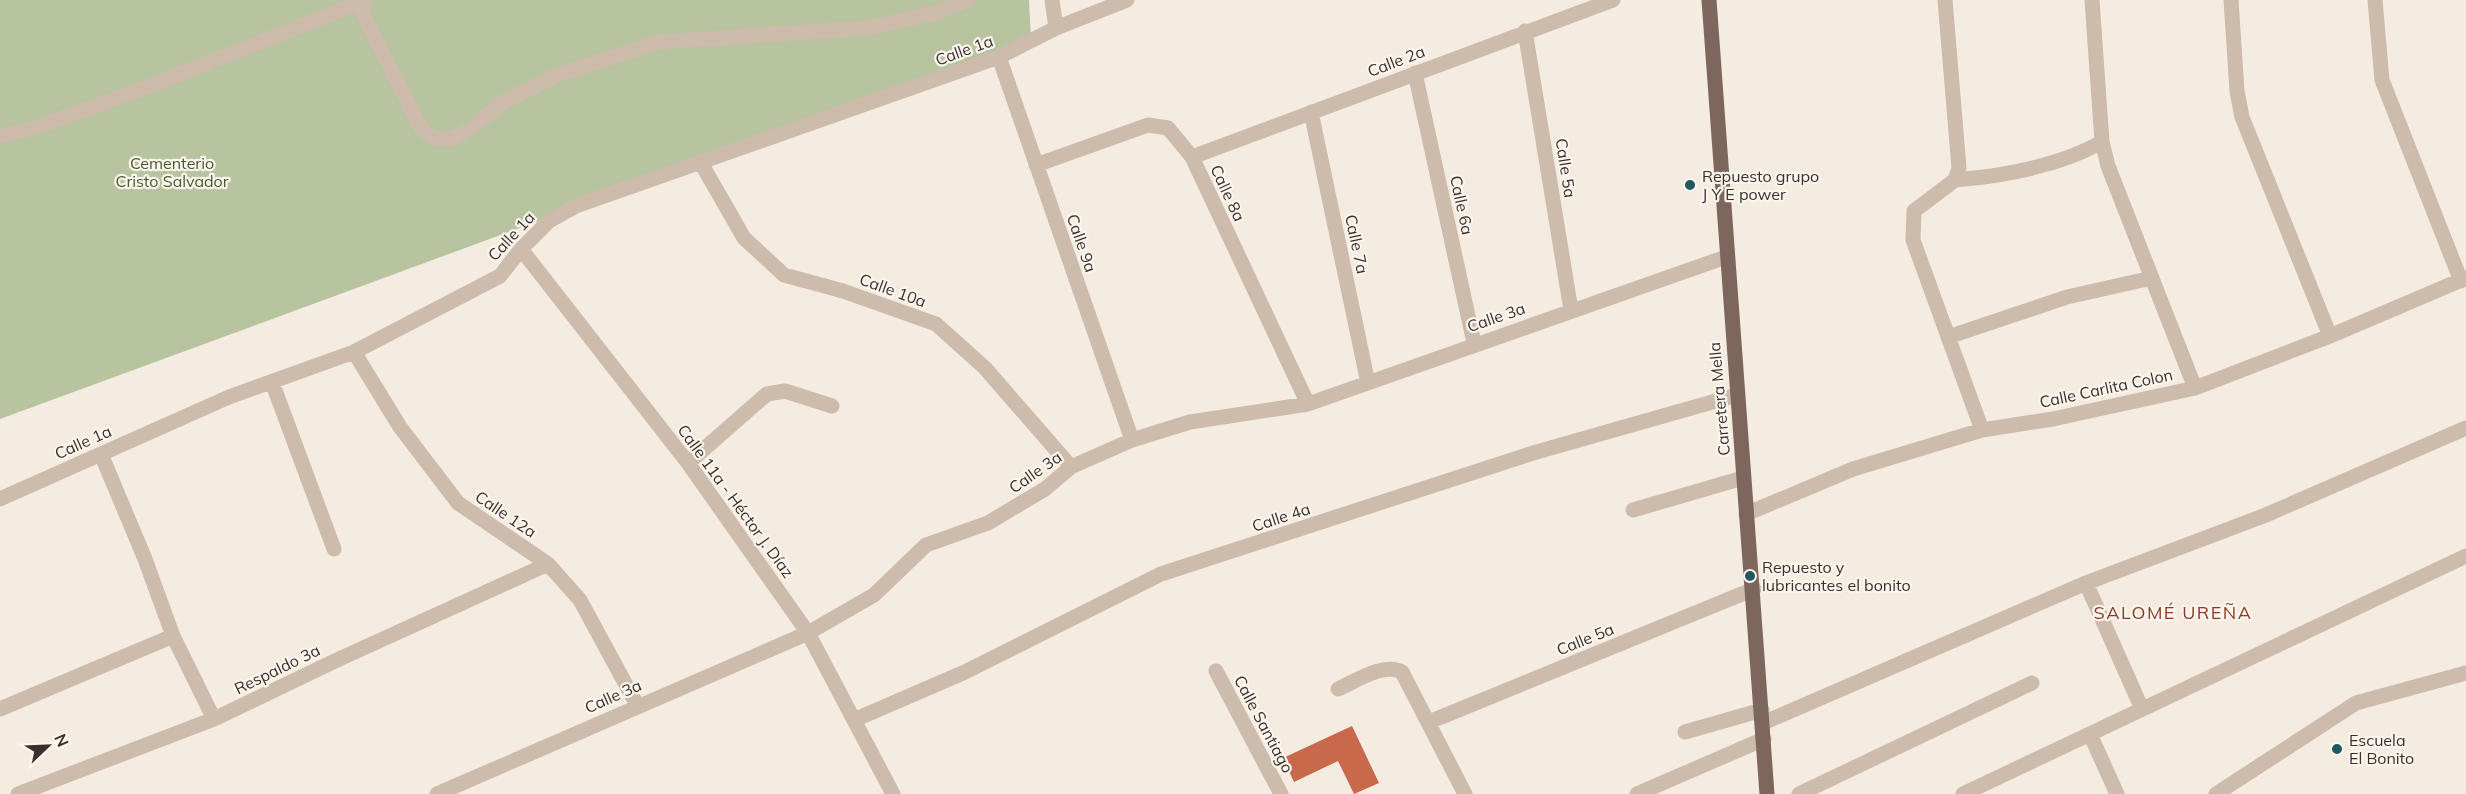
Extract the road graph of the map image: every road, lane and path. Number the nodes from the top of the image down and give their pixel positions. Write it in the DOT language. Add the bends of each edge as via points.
graph roads {
  1 [pos="968,0"];
  2 [pos="1052,0"];
  3 [pos="1127,0"];
  4 [pos="1613,0"];
  5 [pos="1709,0"];
  6 [pos="1946,0"];
  7 [pos="2092,0"];
  8 [pos="2232,0"];
  9 [pos="2375,0"];
  10 [pos="360,1"];
  11 [pos="1056,28"];
  12 [pos="1526,32"];
  13 [pos="999,57"];
  14 [pos="1415,73"];
  15 [pos="1311,112"];
  16 [pos="0,136"];
  17 [pos="2102,142"];
  18 [pos="1192,157"];
  19 [pos="701,163"];
  20 [pos="1036,165"];
  21 [pos="1955,180"];
  22 [pos="521,249"];
  23 [pos="1726,257"];
  24 [pos="2152,278"];
  25 [pos="2464,280"];
  26 [pos="1571,310"];
  27 [pos="2330,336"];
  28 [pos="1948,337"];
  29 [pos="1474,343"];
  30 [pos="354,352"];
  31 [pos="272,382"];
  32 [pos="1368,383"];
  33 [pos="2195,388"];
  34 [pos="1737,395"];
  35 [pos="1308,404"];
  36 [pos="832,406"];
  37 [pos="2466,428"];
  38 [pos="1983,430"];
  39 [pos="1132,440"];
  40 [pos="101,454"];
  41 [pos="688,463"];
  42 [pos="1071,467"];
  43 [pos="1743,478"];
  44 [pos="0,499"];
  45 [pos="1633,510"];
  46 [pos="1746,514"];
  47 [pos="334,549"];
  48 [pos="2466,556"];
  49 [pos="548,564"];
  50 [pos="2086,583"];
  51 [pos="1754,589"];
  52 [pos="808,633"];
  53 [pos="173,636"];
  54 [pos="1216,671"];
  55 [pos="2466,673"];
  56 [pos="2032,683"];
  57 [pos="1338,689"];
  58 [pos="637,705"];
  59 [pos="0,709"];
  60 [pos="2142,709"];
  61 [pos="1763,716"];
  62 [pos="214,719"];
  63 [pos="854,720"];
  64 [pos="1429,722"];
  65 [pos="1685,732"];
  66 [pos="2090,734"];
  67 [pos="1764,739"];
  68 [pos="18,794"];
  69 [pos="437,794"];
  70 [pos="893,794"];
  71 [pos="1281,794"];
  72 [pos="1465,794"];
  73 [pos="1637,794"];
  74 [pos="1767,794"];
  75 [pos="1799,794"];
  76 [pos="1963,794"];
  77 [pos="2117,794"];
  78 [pos="2216,794"];
  1 -- 10 [label="street" via="935,13 868,28 660,42 557,75 500,104 471,129 451,139 433,138 421,128"];
  2 -- 11 [label="street"];
  3 -- 11 [label="street, Calle 1a"];
  4 -- 12 [label="street, Calle 2a"];
  5 -- 23 [label="main road, Carretera Mella"];
  6 -- 21 [label="street" via="1959,153"];
  7 -- 17 [label="street"];
  8 -- 27 [label="street" via="2242,117"];
  9 -- 25 [label="street" via="2382,80"];
  10 -- 16 [label="street" via="150,86 34,128"];
  11 -- 13 [label="street, Calle 1a"];
  12 -- 14 [label="street, Calle 2a"];
  12 -- 26 [label="street, Calle 5a"];
  13 -- 19 [label="street, Calle 1a"];
  13 -- 20 [label="street, Calle 9a"];
  14 -- 15 [label="street, Calle 2a"];
  14 -- 29 [label="street, Calle 6a"];
  15 -- 18 [label="street, Calle 2a"];
  15 -- 32 [label="street, Calle 7a"];
  17 -- 21 [label="street" via="2043,164 1989,177"];
  17 -- 24 [label="street"];
  18 -- 20 [label="street, Calle 8a" via="1168,128 1148,124"];
  18 -- 35 [label="street, Calle 8a"];
  19 -- 22 [label="street, Calle 1a" via="576,206 549,221"];
  19 -- 42 [label="street, Calle 10a" via="744,238 784,275 936,324 985,368"];
  20 -- 39 [label="street, Calle 9a"];
  21 -- 28 [label="street" via="1914,211 1911,224 1912,240"];
  22 -- 30 [label="street, Calle 1a" via="500,276"];
  22 -- 41 [label="street, Calle 11a - Héctor J. Díaz"];
  23 -- 26 [label="street, Calle 3a"];
  23 -- 34 [label="main road, Carretera Mella"];
  24 -- 28 [label="street" via="2067,297"];
  24 -- 33 [label="street"];
  25 -- 27 [label="street, Calle Carlita Colon"];
  26 -- 29 [label="street, Calle 3a"];
  27 -- 33 [label="street, Calle Carlita Colon"];
  28 -- 38 [label="street"];
  29 -- 32 [label="street, Calle 3a"];
  30 -- 31 [label="street, Calle 1a"];
  30 -- 49 [label="street, Calle 12a" via="400,427 458,504"];
  31 -- 40 [label="street, Calle 1a"];
  31 -- 47 [label="street"];
  32 -- 35 [label="street, Calle 3a"];
  33 -- 38 [label="street, Calle Carlita Colon"];
  34 -- 43 [label="main road, Carretera Mella"];
  34 -- 63 [label="street, Calle 4a" via="1533,453 1161,574 964,672"];
  35 -- 39 [label="street, Calle 3a" via="1190,422"];
  36 -- 41 [label="street" via="777,390 767,394"];
  37 -- 50 [label="street" via="2266,515"];
  38 -- 46 [label="street, Calle Carlita Colon" via="1853,469"];
  39 -- 42 [label="street, Calle 3a"];
  40 -- 44 [label="street, Calle 1a"];
  40 -- 53 [label="street" via="146,558"];
  41 -- 52 [label="street, Calle 11a - Héctor J. Díaz"];
  42 -- 52 [label="street, Calle 3a" via="1045,489 997,518 926,545 874,596"];
  43 -- 45 [label="street"];
  43 -- 46 [label="main road, Carretera Mella"];
  46 -- 51 [label="main road, Carretera Mella"];
  48 -- 60 [label="street"];
  49 -- 58 [label="street, Calle 12a" via="580,600"];
  49 -- 62 [label="street, Respaldo 3a"];
  50 -- 60 [label="street"];
  50 -- 61 [label="street"];
  51 -- 61 [label="main road, Carretera Mella"];
  51 -- 64 [label="street, Calle 5a"];
  52 -- 58 [label="street, Calle 3a"];
  52 -- 63 [label="street, Calle 11a - Héctor J. Díaz"];
  53 -- 59 [label="street"];
  53 -- 62 [label="street"];
  54 -- 71 [label="street, Calle Santiago"];
  55 -- 78 [label="street" via="2356,703"];
  56 -- 75 [label="street"];
  57 -- 64 [label="street" via="1394,668 1402,672"];
  58 -- 69 [label="street, Calle 3a"];
  60 -- 66 [label="street"];
  61 -- 65 [label="street"];
  61 -- 67 [label="main road, Carretera Mella"];
  62 -- 68 [label="street, Respaldo 3a"];
  63 -- 70 [label="street, Calle 11a - Héctor J. Díaz"];
  64 -- 72 [label="street"];
  66 -- 76 [label="street"];
  66 -- 77 [label="street"];
  67 -- 73 [label="street"];
  67 -- 74 [label="main road, Carretera Mella"];
}
